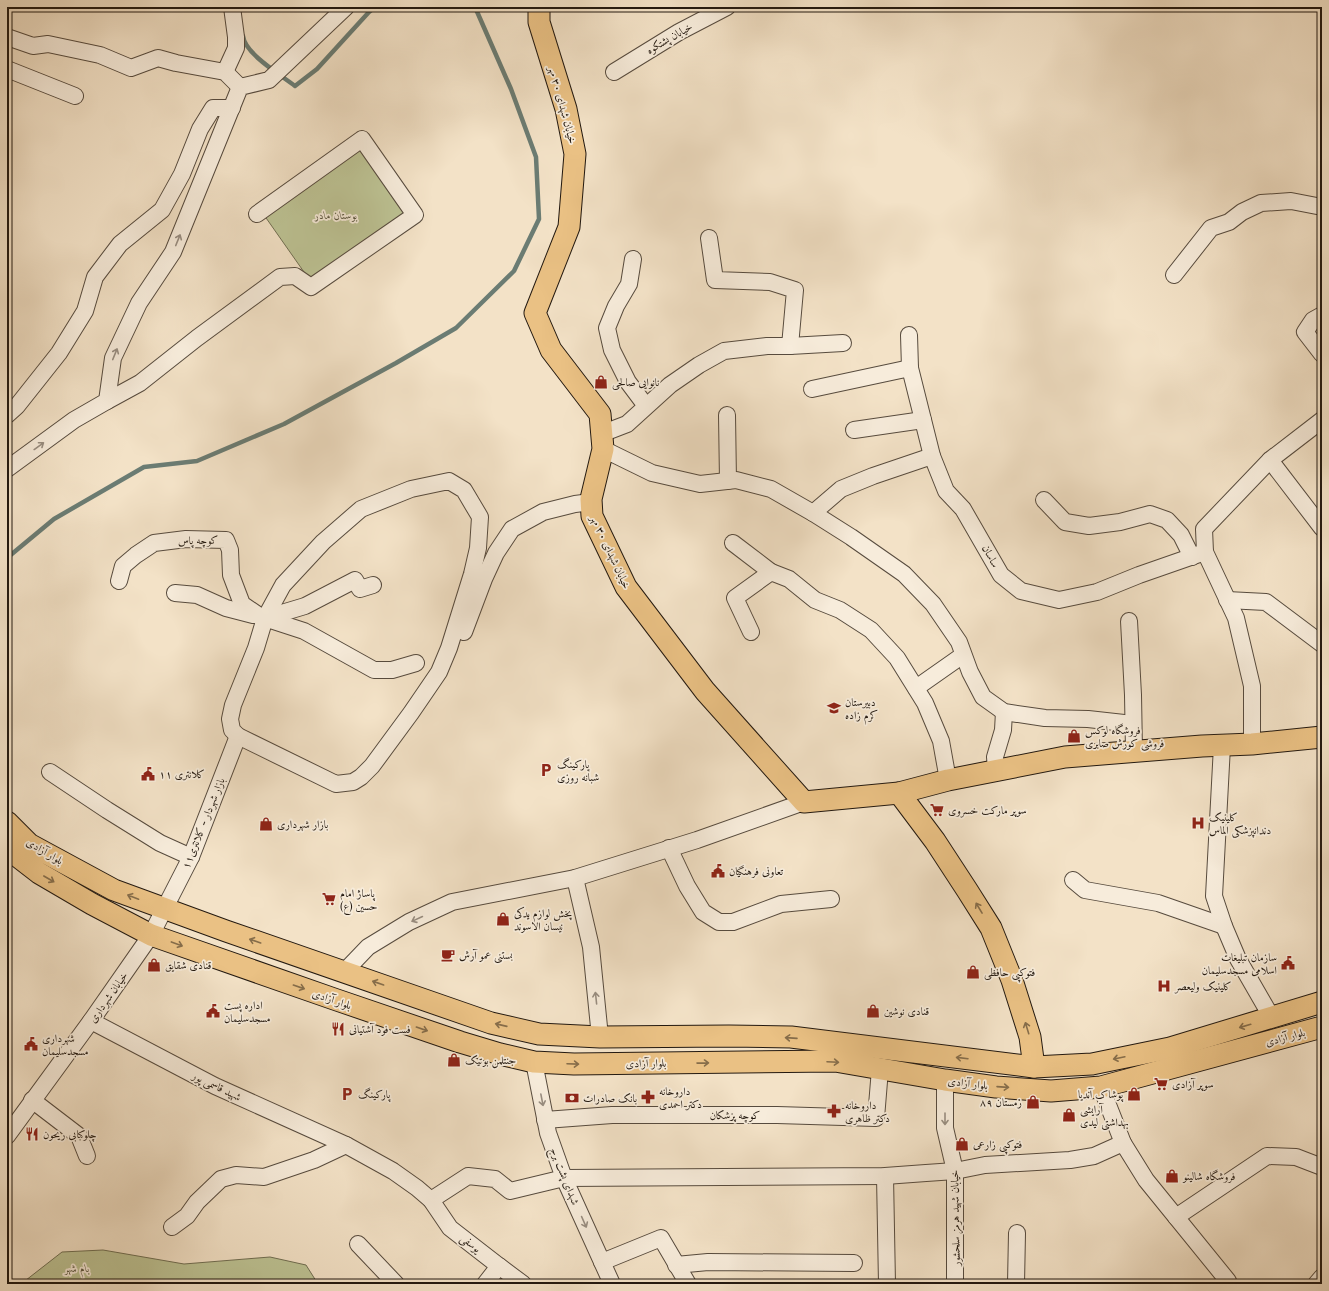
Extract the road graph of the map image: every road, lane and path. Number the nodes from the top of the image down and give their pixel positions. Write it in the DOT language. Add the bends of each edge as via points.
graph roads {
  1 [pos="232,7"];
  2 [pos="346,7"];
  3 [pos="539,7"];
  4 [pos="727,7"];
  5 [pos="7,37"];
  6 [pos="7,69"];
  7 [pos="224,72"];
  8 [pos="614,72"];
  9 [pos="240,87"];
  10 [pos="75,96"];
  11 [pos="232,108"];
  12 [pos="1322,207"];
  13 [pos="257,214"];
  14 [pos="709,238"];
  15 [pos="633,259"];
  16 [pos="1174,275"];
  17 [pos="1322,314"];
  18 [pos="909,335"];
  19 [pos="843,343"];
  20 [pos="790,346"];
  21 [pos="1322,354"];
  22 [pos="910,368"];
  23 [pos="812,389"];
  24 [pos="107,401"];
  25 [pos="646,406"];
  26 [pos="7,415"];
  27 [pos="727,415"];
  28 [pos="923,420"];
  29 [pos="1322,420"];
  30 [pos="854,430"];
  31 [pos="602,441"];
  32 [pos="932,456"];
  33 [pos="1270,460"];
  34 [pos="7,469"];
  35 [pos="728,481"];
  36 [pos="1044,500"];
  37 [pos="591,502"];
  38 [pos="813,513"];
  39 [pos="1322,528"];
  40 [pos="734,543"];
  41 [pos="1198,554"];
  42 [pos="771,572"];
  43 [pos="119,581"];
  44 [pos="373,585"];
  45 [pos="175,592"];
  46 [pos="1227,600"];
  47 [pos="263,617"];
  48 [pos="1130,621"];
  49 [pos="752,632"];
  50 [pos="1322,644"];
  51 [pos="963,655"];
  52 [pos="416,663"];
  53 [pos="449,666"];
  54 [pos="438,684"];
  55 [pos="916,688"];
  56 [pos="1004,712"];
  57 [pos="1133,724"];
  58 [pos="238,736"];
  59 [pos="1322,737"];
  60 [pos="1252,744"];
  61 [pos="1222,746"];
  62 [pos="1134,751"];
  63 [pos="996,770"];
  64 [pos="50,772"];
  65 [pos="361,779"];
  66 [pos="948,780"];
  67 [pos="899,793"];
  68 [pos="804,802"];
  69 [pos="7,822"];
  70 [pos="18,848"];
  71 [pos="670,848"];
  72 [pos="191,857"];
  73 [pos="575,878"];
  74 [pos="1073,880"];
  75 [pos="831,899"];
  76 [pos="165,909"];
  77 [pos="1224,926"];
  78 [pos="151,935"];
  79 [pos="345,971"];
  80 [pos="1322,1002"];
  81 [pos="1272,1018"];
  82 [pos="91,1021"];
  83 [pos="1322,1027"];
  84 [pos="539,1034"];
  85 [pos="600,1037"];
  86 [pos="534,1062"];
  87 [pos="1034,1067"];
  88 [pos="880,1069"];
  89 [pos="945,1080"];
  90 [pos="1101,1087"];
  91 [pos="32,1100"];
  92 [pos="545,1120"];
  93 [pos="7,1136"];
  94 [pos="1123,1143"];
  95 [pos="346,1145"];
  96 [pos="88,1156"];
  97 [pos="1322,1167"];
  98 [pos="955,1171"];
  99 [pos="885,1176"];
  100 [pos="564,1178"];
  101 [pos="431,1200"];
  102 [pos="1176,1217"];
  103 [pos="172,1227"];
  104 [pos="1017,1233"];
  105 [pos="358,1244"];
  106 [pos="602,1262"];
  107 [pos="854,1263"];
  108 [pos="676,1265"];
  109 [pos="499,1266"];
  110 [pos="1322,1277"];
  111 [pos="1228,1281"];
  112 [pos="396,1284"];
  113 [pos="485,1284"];
  114 [pos="523,1284"];
  115 [pos="612,1284"];
  116 [pos="688,1284"];
  117 [pos="887,1284"];
  118 [pos="955,1284"];
  119 [pos="1016,1284"];
  120 [pos="1316,1284"];
  1 -- 7 [label="street" via="236,48"];
  2 -- 9 [label="street" via="269,80"];
  3 -- 31 [label="main road, خیابان شهدای ۳۰ مهر" via="539,22 566,109 575,154 569,227 535,313 551,350 600,414"];
  4 -- 8 [label="street, خیابان پشتکوه" via="679,32"];
  5 -- 7 [label="street" via="33,46 48,44 100,56 131,68 158,58"];
  6 -- 10 [label="street"];
  7 -- 9 [label="street"];
  9 -- 11 [label="street"];
  24 -- 11 [label="street, one-way" via="113,358 138,304 173,252"];
  11 -- 26 [label="street" via="213,108 162,210 120,244 95,277 85,311 59,353"];
  12 -- 16 [label="street" via="1291,201 1261,203 1242,212 1230,222 1211,228"];
  13 -- 24 [label="street" via="362,139 414,215 311,287 295,276 280,277 140,383"];
  14 -- 20 [label="street" via="715,280 770,282 795,290"];
  15 -- 25 [label="street" via="629,284 607,328 612,350 628,382"];
  17 -- 21 [label="street" via="1313,320 1305,332"];
  18 -- 22 [label="street, ساسان"];
  19 -- 20 [label="street"];
  20 -- 25 [label="street" via="724,351 698,365"];
  22 -- 23 [label="street"];
  22 -- 28 [label="street, ساسان"];
  34 -- 24 [label="street, one-way" via="74,420"];
  25 -- 31 [label="street" via="627,424"];
  27 -- 35 [label="street"];
  28 -- 30 [label="street"];
  28 -- 32 [label="street, ساسان"];
  29 -- 33 [label="street"];
  31 -- 35 [label="street" via="652,473 700,484"];
  31 -- 37 [label="main road, خیابان شهدای ۳۰ مهر"];
  32 -- 38 [label="street" via="841,489"];
  32 -- 41 [label="street, ساسان" via="946,491 963,509 1001,575 1021,592 1059,600 1097,592"];
  33 -- 39 [label="street"];
  33 -- 41 [label="street" via="1204,529"];
  35 -- 38 [label="street" via="736,480 772,488"];
  36 -- 41 [label="street" via="1065,522 1089,526 1120,522 1150,514 1167,520"];
  37 -- 53 [label="street" via="543,512 512,529 496,553 484,579"];
  37 -- 68 [label="main road, خیابان شهدای ۳۰ مهر" via="592,516 626,587 705,691"];
  38 -- 51 [label="street" via="904,574 933,604 959,642"];
  40 -- 42 [label="street"];
  41 -- 46 [label="street"];
  42 -- 49 [label="street" via="735,598"];
  42 -- 55 [label="street" via="789,579 815,600 840,610 871,630 897,658"];
  43 -- 47 [label="street, کوچه پاس" via="123,566 154,543 186,539 226,540 230,550 231,575 242,604"];
  44 -- 47 [label="street" via="360,588 355,580 304,606"];
  45 -- 47 [label="street" via="197,595 226,608"];
  46 -- 50 [label="street" via="1266,602"];
  46 -- 60 [label="street" via="1236,618 1252,686"];
  47 -- 52 [label="street" via="304,631 374,670 392,670"];
  47 -- 58 [label="street" via="256,648 230,719 232,730"];
  47 -- 65 [label="street" via="283,585 323,542 361,509 411,490 449,481 464,490 480,517 478,548 449,648 439,672 411,714"];
  48 -- 57 [label="street"];
  51 -- 55 [label="street"];
  51 -- 56 [label="street" via="983,697"];
  54 -- 65 [label="street" via="391,750"];
  55 -- 66 [label="street" via="941,741"];
  56 -- 57 [label="street" via="1045,718"];
  56 -- 63 [label="street" via="1004,730 994,757"];
  57 -- 62 [label="street"];
  58 -- 65 [label="street" via="336,784"];
  58 -- 72 [label="street, بازار شهردار - کلانتری۱۱"];
  59 -- 60 [label="main road"];
  60 -- 61 [label="main road"];
  61 -- 62 [label="main road"];
  61 -- 77 [label="street" via="1214,896"];
  62 -- 63 [label="main road" via="1065,757"];
  63 -- 66 [label="main road"];
  64 -- 72 [label="street" via="140,830"];
  66 -- 67 [label="main road"];
  67 -- 68 [label="main road"];
  87 -- 67 [label="main road, one-way" via="1030,1037 1012,980 991,928 935,841"];
  68 -- 71 [label="street"];
  69 -- 70 [label="main road, بلوار آزادی"];
  76 -- 70 [label="main road, بلوار آزادی, one-way"];
  70 -- 78 [label="main road, بلوار آزادی, one-way" via="39,873"];
  71 -- 73 [label="street"];
  71 -- 75 [label="street" via="687,886 703,912 719,922 733,922 781,904"];
  72 -- 76 [label="street, بازار شهردار - کلانتری۱۱"];
  73 -- 79 [label="street, one-way" via="452,902 409,922 368,948"];
  85 -- 73 [label="street, one-way" via="591,947"];
  74 -- 77 [label="street" via="1085,890 1158,903"];
  76 -- 78 [label="street, بازار شهردار - کلانتری۱۱"];
  79 -- 76 [label="main road, بلوار آزادی, one-way"];
  77 -- 81 [label="street" via="1238,959"];
  78 -- 82 [label="street, خیابان شهرداری"];
  78 -- 86 [label="main road, بلوار آزادی, one-way" via="436,1034"];
  84 -- 79 [label="main road, بلوار آزادی, one-way" via="491,1023"];
  80 -- 81 [label="main road, بلوار آزادی"];
  81 -- 87 [label="main road, بلوار آزادی, one-way" via="1170,1048 1092,1064"];
  82 -- 91 [label="street, خیابان شهرداری"];
  82 -- 95 [label="street, شهید قاسمی پور" via="215,1086"];
  83 -- 90 [label="main road, بلوار آزادی"];
  84 -- 85 [label="main road, بلوار آزادی"];
  84 -- 86 [label="main road"];
  87 -- 85 [label="main road, بلوار آزادی, one-way" via="791,1037"];
  86 -- 88 [label="main road, بلوار آزادی, one-way" via="574,1064 835,1061"];
  86 -- 92 [label="street, شهدای پشت برج, one-way"];
  88 -- 89 [label="main road, بلوار آزادی"];
  88 -- 92 [label="street, کوچه پزشکان" via="876,1118 612,1115"];
  89 -- 90 [label="main road, بلوار آزادی, one-way" via="996,1087 1050,1090"];
  89 -- 98 [label="street, خیابان شهید هرمز سلحشور, one-way" via="945,1128"];
  90 -- 94 [label="street"];
  91 -- 93 [label="street, خیابان شهرداری"];
  91 -- 96 [label="street" via="79,1136"];
  92 -- 100 [label="street, شهدای پشت برج"];
  94 -- 98 [label="street" via="1094,1156 1070,1160 984,1165"];
  94 -- 102 [label="street" via="1146,1180"];
  95 -- 101 [label="street, شهید قاسمی پور" via="393,1171"];
  95 -- 103 [label="street" via="264,1178 236,1175 220,1179 187,1216"];
  97 -- 102 [label="street" via="1296,1157 1267,1156"];
  98 -- 99 [label="street"];
  98 -- 118 [label="street, خیابان شهید هرمز سلحشور"];
  99 -- 100 [label="street"];
  99 -- 117 [label="street"];
  100 -- 101 [label="street" via="510,1191 495,1179 468,1176"];
  100 -- 106 [label="street, شهدای پشت برج, one-way"];
  101 -- 109 [label="street, یوسفی" via="450,1228"];
  102 -- 111 [label="street"];
  104 -- 119 [label="street"];
  105 -- 112 [label="street"];
  106 -- 108 [label="street" via="662,1238"];
  106 -- 115 [label="street, شهدای پشت برج"];
  107 -- 108 [label="street" via="708,1262"];
  108 -- 116 [label="street"];
  109 -- 113 [label="street"];
  109 -- 114 [label="street, یوسفی"];
  110 -- 120 [label="street"];
}
